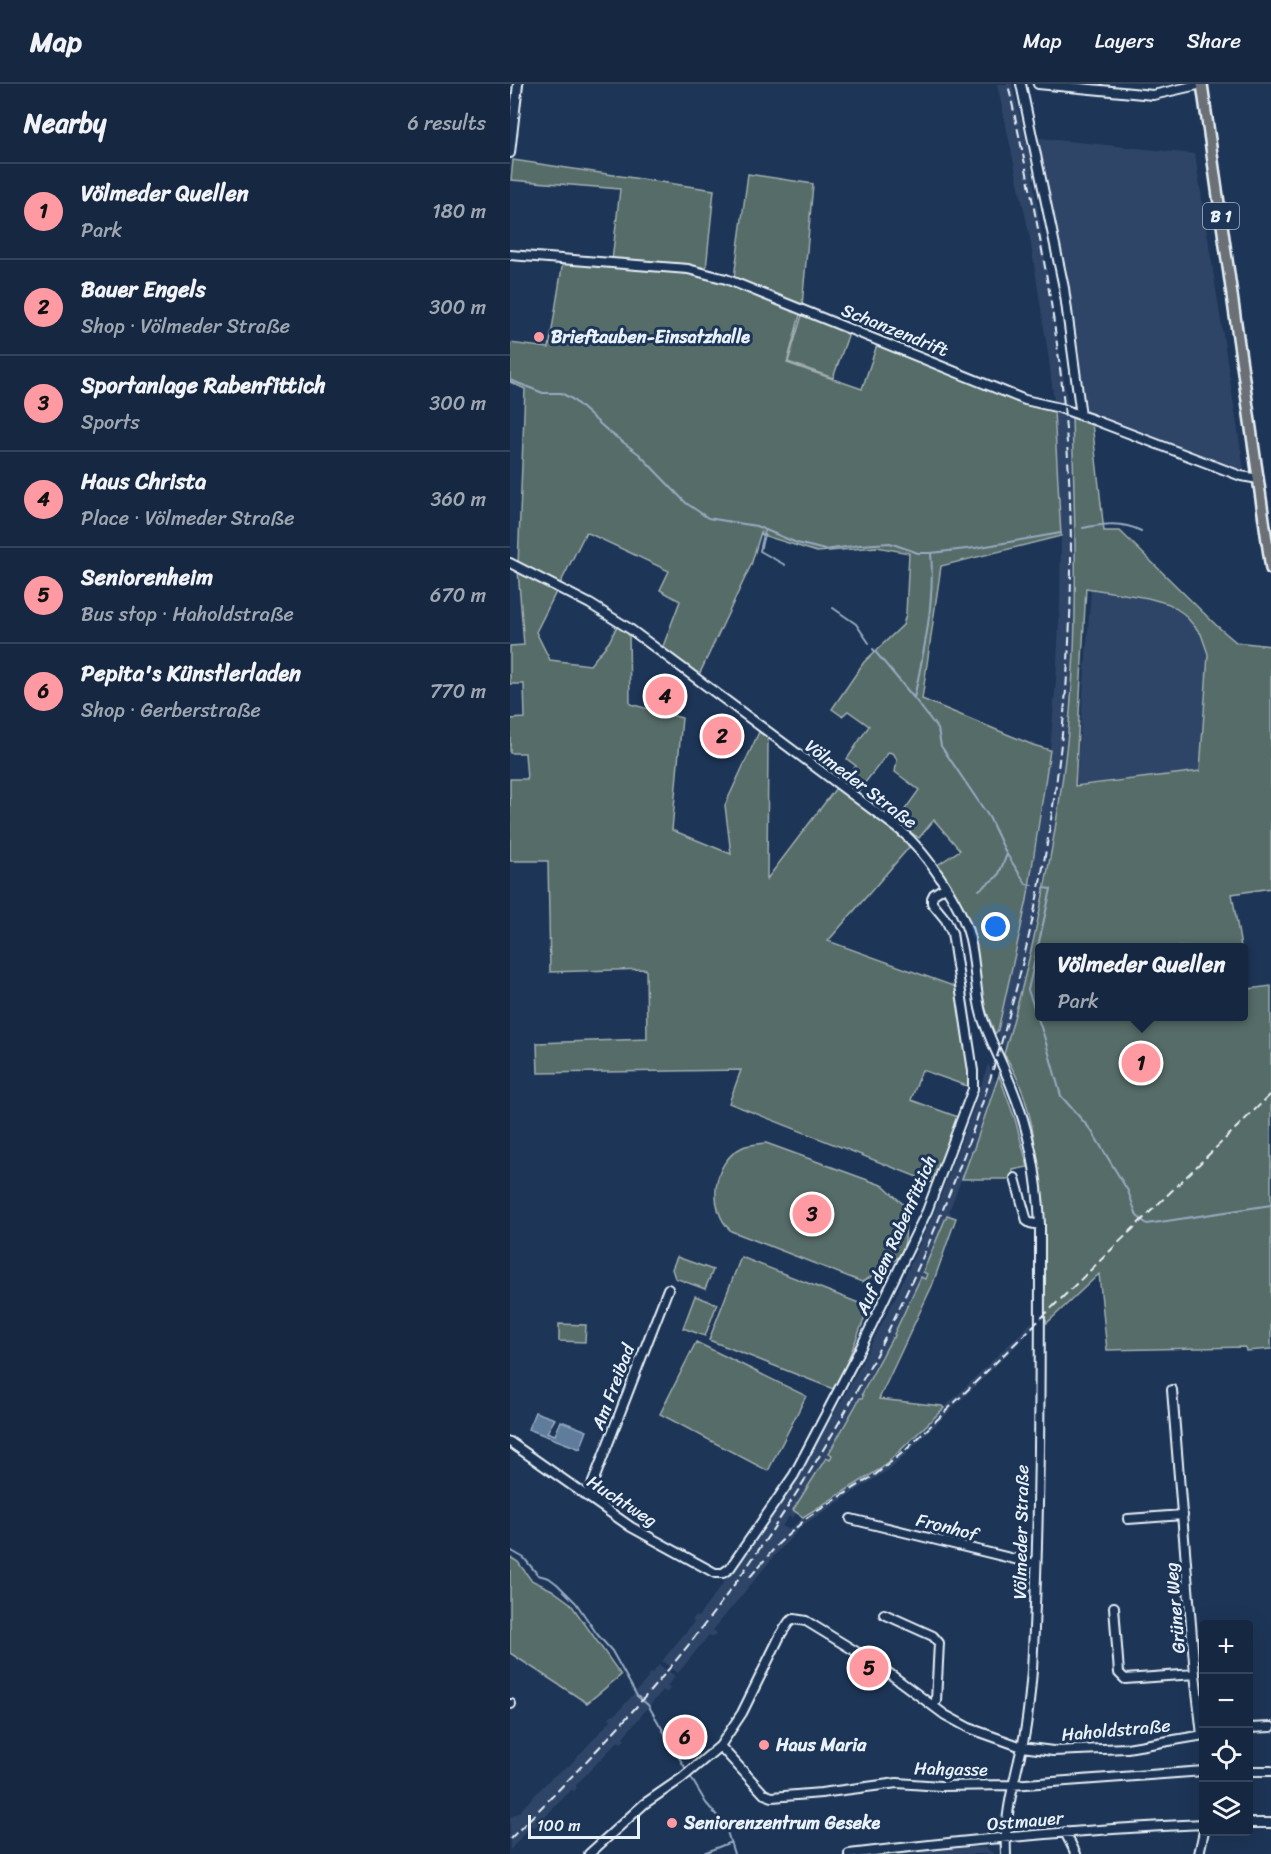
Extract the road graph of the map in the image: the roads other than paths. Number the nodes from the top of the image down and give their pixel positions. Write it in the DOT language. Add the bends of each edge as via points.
graph roads {
  1 [pos="518,84"];
  2 [pos="1021,84"];
  3 [pos="1038,84"];
  4 [pos="1202,84"];
  5 [pos="510,153"];
  6 [pos="510,255"];
  7 [pos="1082,416"];
  8 [pos="1259,479"];
  9 [pos="510,563"];
  10 [pos="1271,569"];
  11 [pos="945,887"];
  12 [pos="1015,1178"];
  13 [pos="1040,1225"];
  14 [pos="668,1289"];
  15 [pos="1172,1390"];
  16 [pos="510,1442"];
  17 [pos="586,1496"];
  18 [pos="1183,1515"];
  19 [pos="851,1519"];
  20 [pos="1128,1519"];
  21 [pos="1035,1564"];
  22 [pos="723,1573"];
  23 [pos="1114,1607"];
  24 [pos="884,1614"];
  25 [pos="1195,1674"];
  26 [pos="933,1706"];
  27 [pos="1271,1727"];
  28 [pos="1202,1728"];
  29 [pos="1253,1728"];
  30 [pos="1199,1736"];
  31 [pos="720,1746"];
  32 [pos="1022,1747"];
  33 [pos="1199,1771"];
  34 [pos="1253,1771"];
  35 [pos="1271,1771"];
  36 [pos="1012,1785"];
  37 [pos="1253,1823"];
  38 [pos="1271,1823"];
  39 [pos="1199,1824"];
  40 [pos="1065,1832"];
  41 [pos="1202,1836"];
  42 [pos="1005,1838"];
  43 [pos="589,1854"];
  44 [pos="849,1854"];
  45 [pos="1006,1854"];
  46 [pos="1076,1854"];
  47 [pos="1199,1854"];
  1 -- 5 [label="street"];
  2 -- 7 [label="street" via="1064,288"];
  3 -- 4 [label="street" via="1153,95"];
  4 -- 8 [label="main road, B 1"];
  6 -- 7 [label="street, Schanzendrift" via="688,269 716,275 1014,396"];
  7 -- 8 [label="street, Schanzendrift" via="1241,476"];
  8 -- 10 [label="main road, B 1"];
  9 -- 11 [label="street, Völmeder Straße" via="630,629 900,830 920,849"];
  11 -- 13 [label="street, Völmeder Straße" via="966,923 982,1015 1024,1119 1038,1188"];
  11 -- 22 [label="street, Auf dem Rabenfittich" via="934,894 932,903 952,933 974,1071 973,1089 927,1211 827,1413 794,1475"];
  12 -- 13 [label="street" via="1028,1221"];
  13 -- 21 [label="street, Völmeder Straße"];
  14 -- 17 [label="street, Am Freibad"];
  15 -- 18 [label="street, Grüner Weg"];
  16 -- 17 [label="street, Huchtweg"];
  17 -- 22 [label="street, Huchtweg" via="647,1536 715,1573"];
  18 -- 20 [label="street"];
  18 -- 25 [label="street, Grüner Weg"];
  19 -- 21 [label="street, Fronhof"];
  21 -- 32 [label="street, Völmeder Straße" via="1032,1672"];
  23 -- 25 [label="street" via="1119,1673 1125,1679"];
  24 -- 26 [label="street" via="933,1636 939,1643"];
  25 -- 28 [label="street, Grüner Weg"];
  26 -- 31 [label="street, Haholdstraße" via="878,1665 806,1621 794,1619 769,1655 742,1713"];
  26 -- 32 [label="street, Haholdstraße" via="969,1728"];
  27 -- 29 [label="street"];
  30 -- 32 [label="street, Haholdstraße" via="1126,1748 1053,1751"];
  31 -- 36 [label="street, Hahgasse" via="764,1794 772,1797 897,1783"];
  31 -- 43 [label="street" via="644,1804"];
  32 -- 36 [label="street, Völmeder Straße"];
  33 -- 36 [label="street, Hahgasse"];
  34 -- 35 [label="street"];
  36 -- 42 [label="street, Völmeder Straße"];
  37 -- 38 [label="street"];
  39 -- 40 [label="street, Ostmauer"];
  40 -- 42 [label="street, Ostmauer"];
  40 -- 46 [label="street"];
  41 -- 47 [label="street"];
  42 -- 44 [label="street, Ostmauer"];
  42 -- 45 [label="street, Völmeder Straße"];
}
